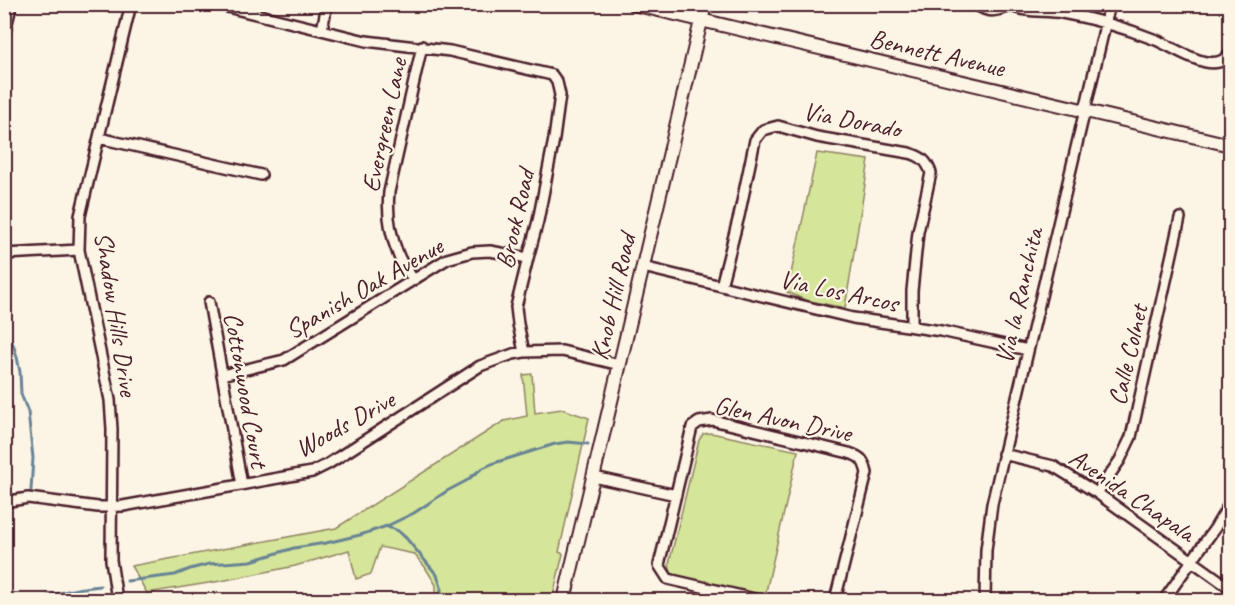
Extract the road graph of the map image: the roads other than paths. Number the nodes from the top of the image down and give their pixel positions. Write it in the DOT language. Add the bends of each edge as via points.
graph roads {
  1 [pos="131,4"];
  2 [pos="215,4"];
  3 [pos="327,4"];
  4 [pos="633,4"];
  5 [pos="705,4"];
  6 [pos="975,4"];
  7 [pos="1110,4"];
  8 [pos="1011,5"];
  9 [pos="10,11"];
  10 [pos="701,21"];
  11 [pos="1105,23"];
  12 [pos="321,30"];
  13 [pos="4,35"];
  14 [pos="422,46"];
  15 [pos="1230,52"];
  16 [pos="1085,111"];
  17 [pos="99,138"];
  18 [pos="1230,145"];
  19 [pos="261,175"];
  20 [pos="1180,218"];
  21 [pos="79,250"];
  22 [pos="5,254"];
  23 [pos="528,258"];
  24 [pos="643,267"];
  25 [pos="413,279"];
  26 [pos="721,286"];
  27 [pos="209,302"];
  28 [pos="912,327"];
  29 [pos="1028,350"];
  30 [pos="524,352"];
  31 [pos="620,365"];
  32 [pos="222,375"];
  33 [pos="1003,454"];
  34 [pos="594,477"];
  35 [pos="242,485"];
  36 [pos="1097,493"];
  37 [pos="676,495"];
  38 [pos="4,502"];
  39 [pos="1230,503"];
  40 [pos="112,506"];
  41 [pos="1192,561"];
  42 [pos="1230,588"];
  43 [pos="117,600"];
  44 [pos="564,600"];
  45 [pos="759,600"];
  46 [pos="835,600"];
  47 [pos="985,600"];
  48 [pos="1164,600"];
  1 -- 17 [label="street, Shadow Hills Drive"];
  2 -- 12 [label="street"];
  3 -- 12 [label="street"];
  4 -- 10 [label="street, Bennett Avenue"];
  5 -- 10 [label="street, Knob Hill Road"];
  6 -- 8 [label="street" via="992,12"];
  7 -- 11 [label="street, Via la Ranchita"];
  8 -- 11 [label="street"];
  9 -- 13 [label="street"];
  10 -- 16 [label="street, Bennett Avenue"];
  10 -- 24 [label="street, Knob Hill Road"];
  11 -- 15 [label="street" via="1156,39 1205,63 1214,64"];
  11 -- 16 [label="street, Via la Ranchita"];
  12 -- 14 [label="street" via="366,41"];
  14 -- 23 [label="street, Brook Road" via="552,75 557,82 560,95 554,139"];
  14 -- 25 [label="street, Evergreen Lane" via="388,204 398,255"];
  16 -- 18 [label="street, Bennett Avenue"];
  16 -- 29 [label="street, Via la Ranchita"];
  17 -- 19 [label="street"];
  17 -- 21 [label="street, Shadow Hills Drive" via="80,216"];
  20 -- 36 [label="street, Calle Colnet" via="1131,437"];
  21 -- 22 [label="street"];
  21 -- 40 [label="street, Shadow Hills Drive" via="110,400"];
  23 -- 25 [label="street, Spanish Oak Avenue" via="472,252 447,259"];
  23 -- 30 [label="street, Brook Road" via="516,307"];
  24 -- 26 [label="street, Via Los Arcos"];
  24 -- 31 [label="street, Knob Hill Road"];
  25 -- 32 [label="street, Spanish Oak Avenue" via="284,360"];
  26 -- 28 [label="street, Via Los Arcos" via="853,318"];
  26 -- 28 [label="street, Via Dorado" via="755,140 763,129 778,126 909,153 918,155 931,173 918,232"];
  27 -- 32 [label="street, Cottonwood Court"];
  28 -- 29 [label="street, Via Los Arcos"];
  29 -- 33 [label="street, Via la Ranchita"];
  30 -- 31 [label="street, Woods Drive" via="561,351"];
  30 -- 35 [label="street, Woods Drive" via="480,366 312,472"];
  31 -- 34 [label="street, Knob Hill Road"];
  32 -- 35 [label="street, Cottonwood Court"];
  33 -- 36 [label="street, Avenida Chapala" via="1053,466"];
  33 -- 47 [label="street, Via la Ranchita" via="986,550"];
  34 -- 37 [label="street"];
  34 -- 44 [label="street, Knob Hill Road"];
  35 -- 40 [label="street, Woods Drive"];
  36 -- 41 [label="street, Avenida Chapala"];
  37 -- 45 [label="street, Glen Avon Drive" via="659,565 668,579"];
  37 -- 46 [label="street, Glen Avon Drive" via="692,427 699,422 712,420 858,456 867,473"];
  38 -- 40 [label="street, Woods Drive" via="28,498"];
  39 -- 41 [label="street"];
  40 -- 43 [label="street, Shadow Hills Drive" via="111,560"];
  41 -- 42 [label="street, Avenida Chapala"];
  41 -- 48 [label="street"];
}
